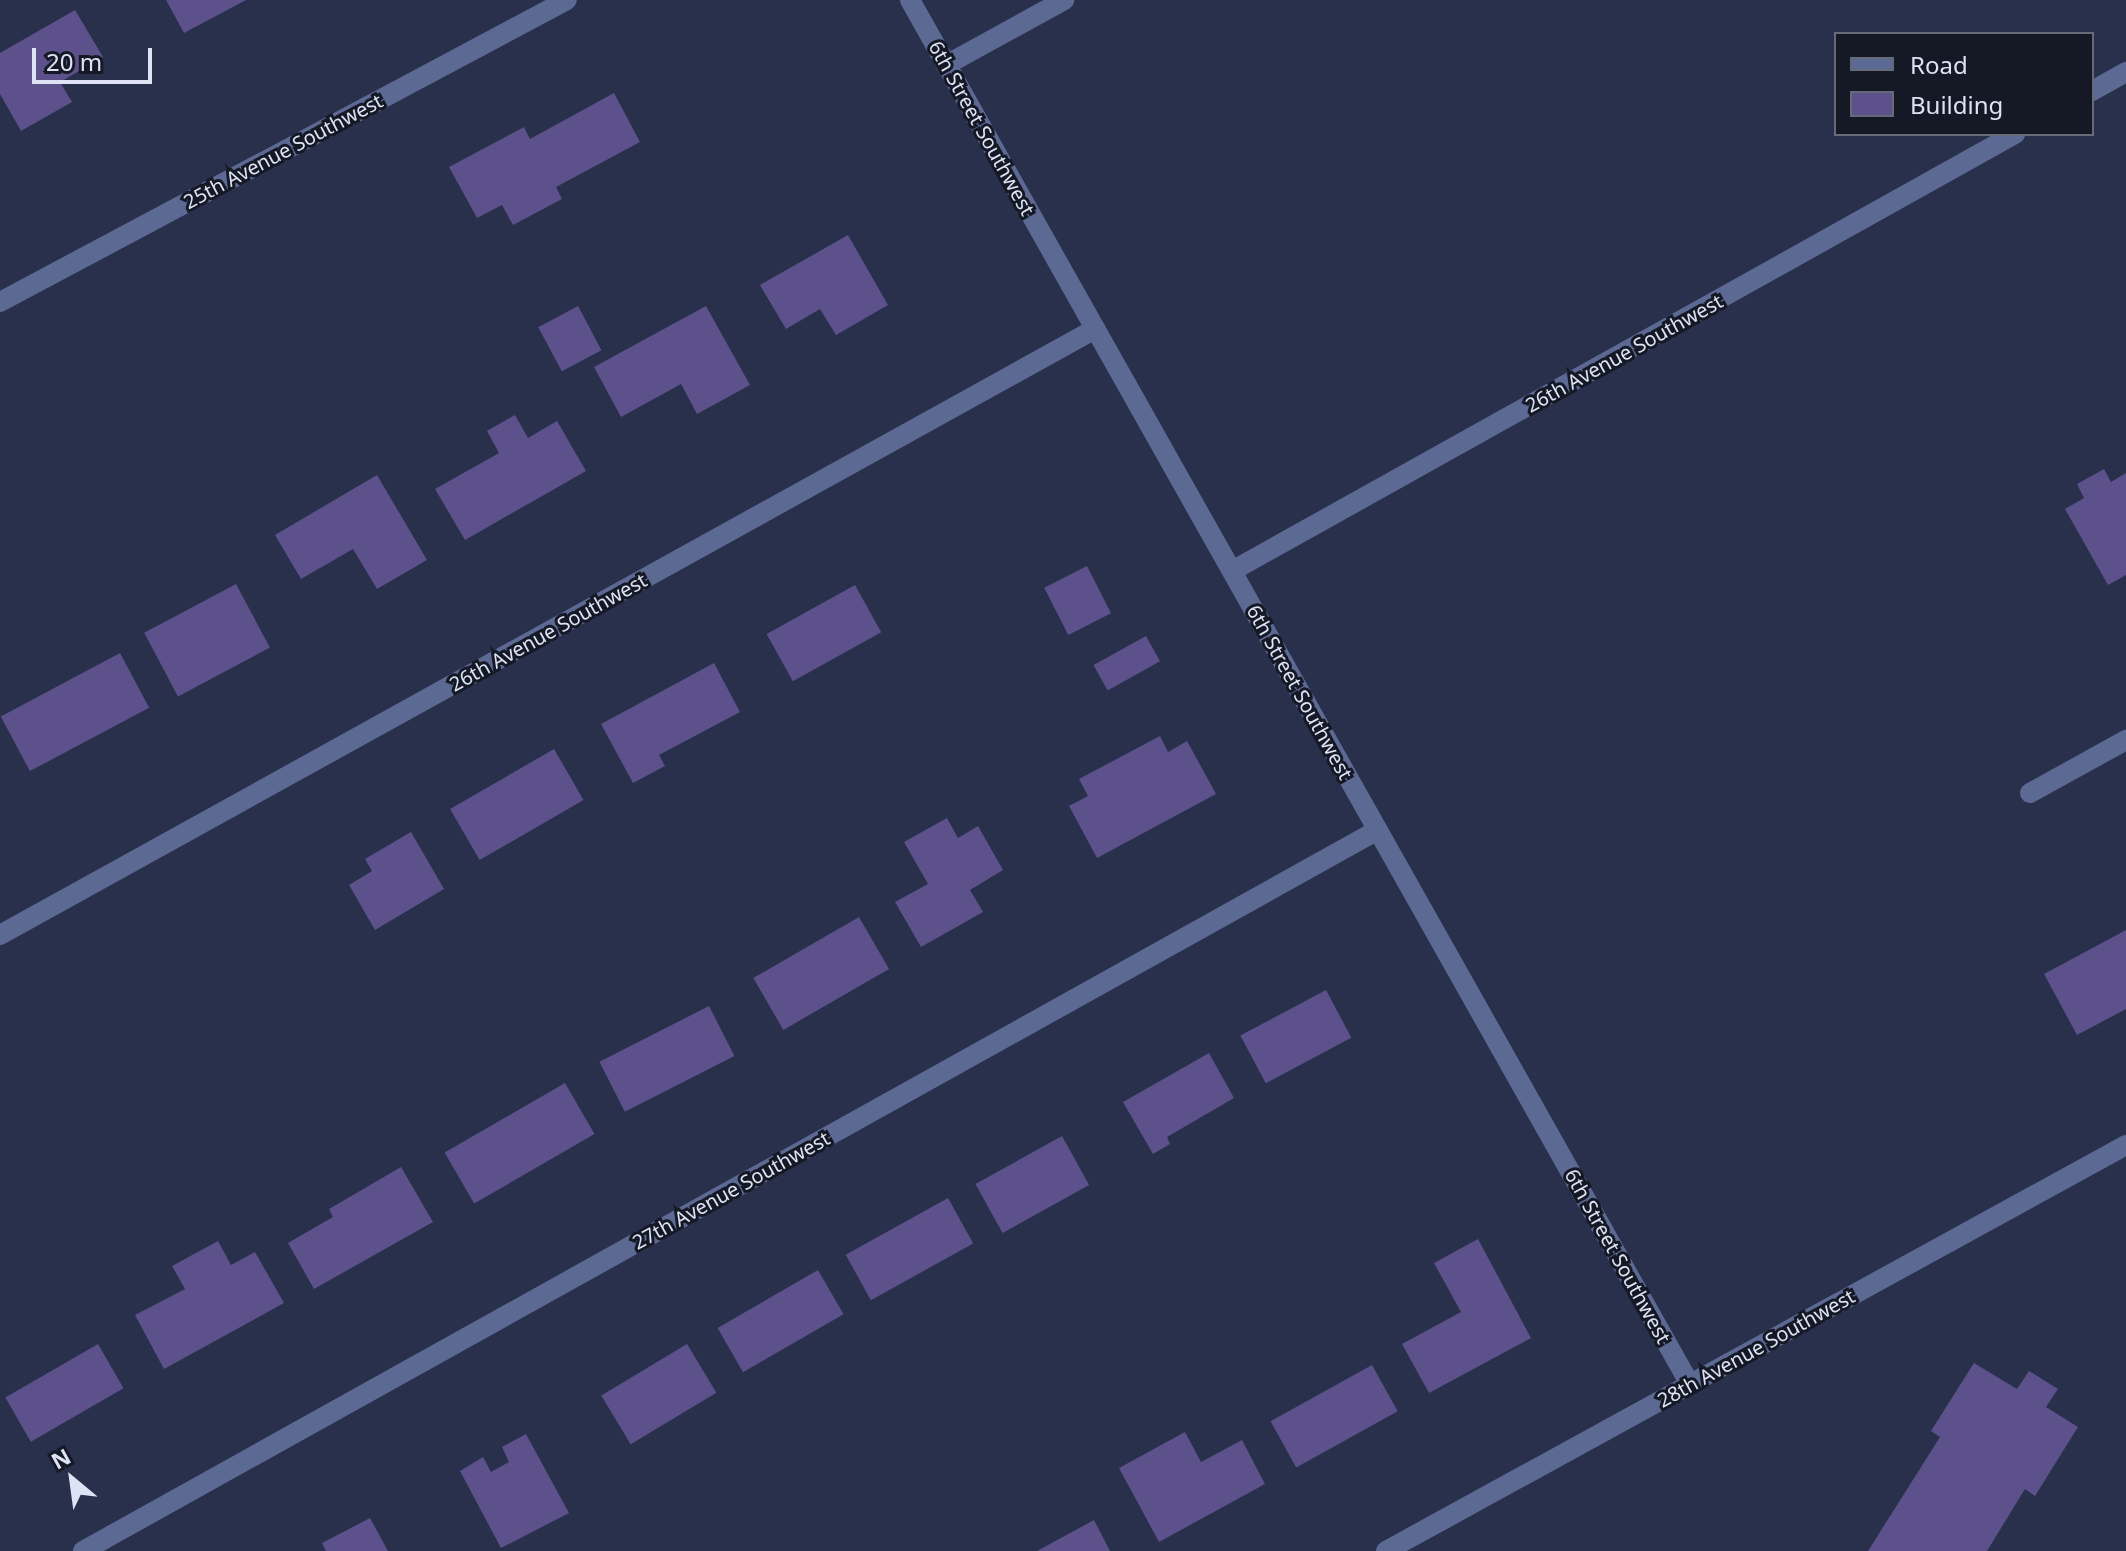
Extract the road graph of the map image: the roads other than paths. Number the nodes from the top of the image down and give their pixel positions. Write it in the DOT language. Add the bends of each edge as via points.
graph roads {
  1 [pos="567,0"];
  2 [pos="910,0"];
  3 [pos="1064,0"];
  4 [pos="946,65"];
  5 [pos="2126,72"];
  6 [pos="2094,90"];
  7 [pos="2011,136"];
  8 [pos="0,302"];
  9 [pos="1095,329"];
  10 [pos="1232,571"];
  11 [pos="2126,740"];
  12 [pos="2030,793"];
  13 [pos="1378,830"];
  14 [pos="0,935"];
  15 [pos="2126,1145"];
  16 [pos="1690,1384"];
  17 [pos="83,1551"];
  18 [pos="1386,1551"];
  1 -- 8 [label="street, 25th Avenue Southwest"];
  2 -- 4 [label="street, 6th Street Southwest"];
  3 -- 4 [label="street"];
  4 -- 9 [label="street, 6th Street Southwest"];
  5 -- 6 [label="street"];
  7 -- 10 [label="street, 26th Avenue Southwest"];
  9 -- 10 [label="street, 6th Street Southwest"];
  9 -- 14 [label="street, 26th Avenue Southwest"];
  10 -- 13 [label="street, 6th Street Southwest"];
  11 -- 12 [label="street"];
  13 -- 16 [label="street, 6th Street Southwest"];
  13 -- 17 [label="street, 27th Avenue Southwest"];
  15 -- 16 [label="street, 28th Avenue Southwest"];
  16 -- 18 [label="street, 28th Avenue Southwest"];
}
